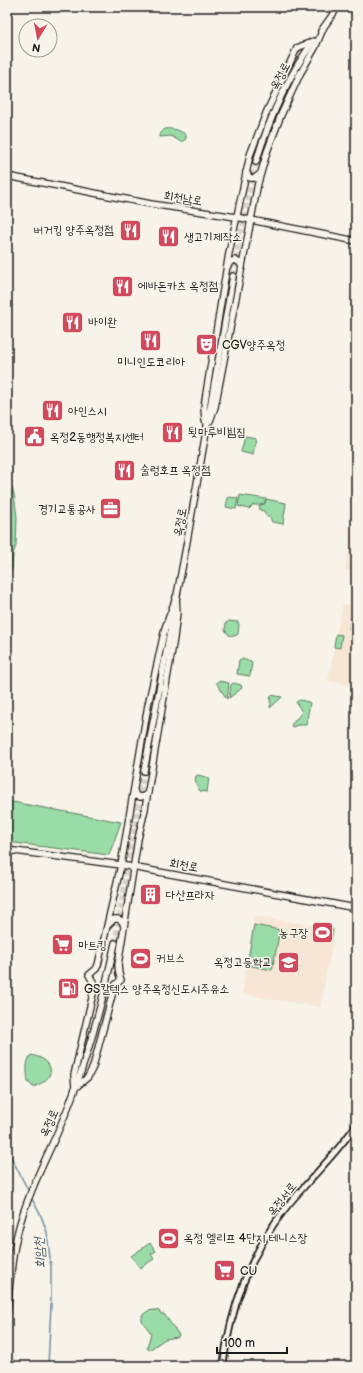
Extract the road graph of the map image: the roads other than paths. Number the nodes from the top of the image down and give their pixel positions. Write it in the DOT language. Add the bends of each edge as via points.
graph roads {
  1 [pos="338,7"];
  2 [pos="323,28"];
  3 [pos="314,41"];
  4 [pos="256,162"];
  5 [pos="246,171"];
  6 [pos="260,174"];
  7 [pos="7,176"];
  8 [pos="236,217"];
  9 [pos="250,220"];
  10 [pos="356,241"];
  11 [pos="242,267"];
  12 [pos="227,268"];
  13 [pos="232,276"];
  14 [pos="206,429"];
  15 [pos="176,597"];
  16 [pos="144,771"];
  17 [pos="134,791"];
  18 [pos="148,792"];
  19 [pos="7,850"];
  20 [pos="121,865"];
  21 [pos="134,868"];
  22 [pos="356,908"];
  23 [pos="107,926"];
  24 [pos="124,929"];
  25 [pos="115,943"];
  26 [pos="76,1088"];
  27 [pos="356,1125"];
  28 [pos="7,1312"];
  29 [pos="223,1366"];
  1 -- 2 [label="main road, 옥정로"];
  2 -- 3 [label="main road, 옥정로"];
  2 -- 6 [label="main road" via="281,115"];
  3 -- 4 [label="main road, 옥정로" via="286,87 265,131"];
  3 -- 5 [label="main road" via="297,48 267,111"];
  5 -- 6 [label="main road" via="250,178"];
  5 -- 8 [label="main road"];
  6 -- 9 [label="main road"];
  7 -- 8 [label="main road, 회천남로" via="151,204"];
  8 -- 9 [label="main road, 회천남로"];
  8 -- 12 [label="main road"];
  9 -- 10 [label="main road, 회천남로"];
  9 -- 11 [label="main road"];
  11 -- 12 [label="main road" via="235,260 230,262"];
  11 -- 14 [label="main road" via="215,407"];
  12 -- 14 [label="main road" via="204,408"];
  13 -- 14 [label="main road, 옥정로"];
  14 -- 15 [label="main road, 옥정로"];
  15 -- 16 [label="main road, 옥정로"];
  15 -- 17 [label="main road" via="165,628 148,705"];
  15 -- 18 [label="main road" via="174,638"];
  17 -- 18 [label="main road" via="136,796 141,797"];
  17 -- 20 [label="main road"];
  18 -- 21 [label="main road"];
  19 -- 20 [label="main road, 회천로"];
  20 -- 21 [label="main road, 회천로"];
  20 -- 23 [label="main road"];
  21 -- 22 [label="main road, 회천로"];
  21 -- 24 [label="main road"];
  23 -- 24 [label="main road" via="114,919 118,919 123,922"];
  23 -- 26 [label="main road" via="98,965 89,975 95,985 74,1076"];
  24 -- 26 [label="main road" via="118,965 121,980 114,988 93,1067 88,1077"];
  25 -- 26 [label="main road, 옥정로"];
  26 -- 28 [label="main road, 옥정로" via="21,1221 10,1274"];
  27 -- 29 [label="street, 옥정서로" via="343,1144 285,1209 264,1242 251,1266 229,1325"];
}
